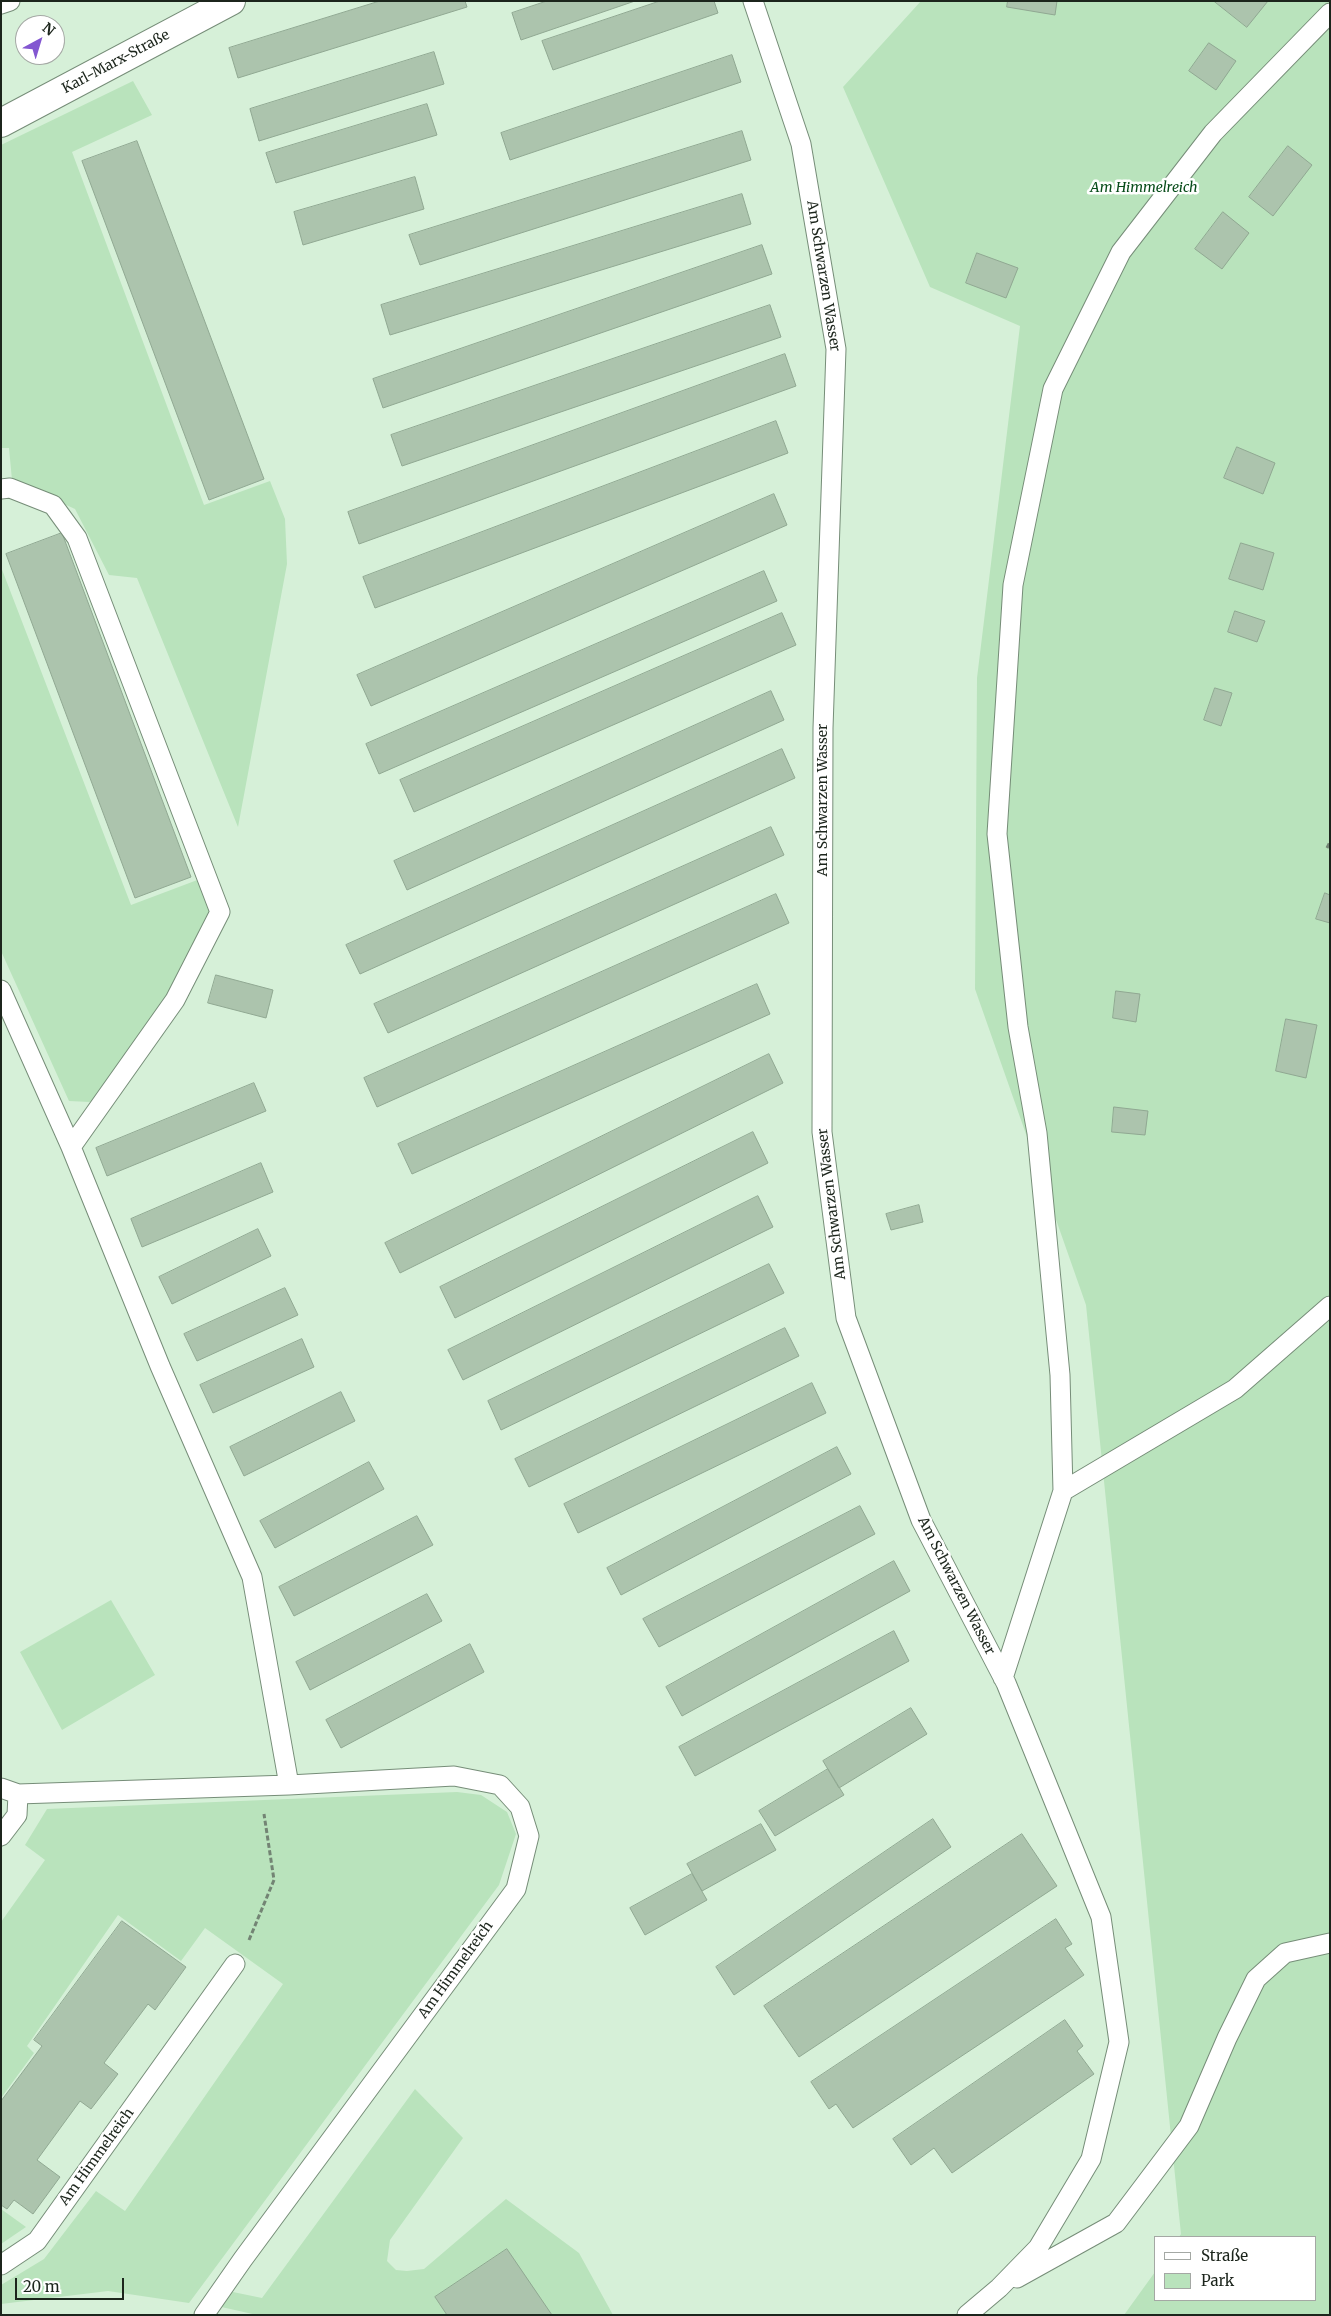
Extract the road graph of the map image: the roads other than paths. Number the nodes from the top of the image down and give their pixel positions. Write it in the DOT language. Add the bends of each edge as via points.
graph roads {
  1 [pos="10,1"];
  2 [pos="231,1"];
  3 [pos="753,1"];
  4 [pos="1,4"];
  5 [pos="1330,14"];
  6 [pos="1,123"];
  7 [pos="1,489"];
  8 [pos="1,990"];
  9 [pos="71,1147"];
  10 [pos="1330,1306"];
  11 [pos="1063,1491"];
  12 [pos="1003,1678"];
  13 [pos="289,1786"];
  14 [pos="9,1791"];
  15 [pos="1,1836"];
  16 [pos="1330,1943"];
  17 [pos="235,1964"];
  18 [pos="1,2266"];
  19 [pos="999,2288"];
  20 [pos="204,2315"];
  21 [pos="967,2315"];
  1 -- 4 [label="lane"];
  2 -- 6 [label="street, Karl-Marx-Straße"];
  3 -- 12 [label="lane, Am Schwarzen Wasser" via="801,144 836,349 823,728 822,1132 846,1318 922,1520"];
  5 -- 11 [label="lane" via="1213,133 1121,252 1053,389 1013,585 997,834 1018,1027 1037,1133 1060,1375"];
  7 -- 9 [label="lane" via="10,488 53,505 77,538 220,912 175,1000"];
  8 -- 9 [label="lane"];
  9 -- 13 [label="lane" via="160,1366 252,1576"];
  10 -- 11 [label="lane" via="1235,1389"];
  11 -- 12 [label="lane"];
  12 -- 19 [label="lane, Am Schwarzen Wasser" via="1101,1916 1119,2042 1091,2159 1038,2248"];
  13 -- 14 [label="lane, Am Himmelreich"];
  13 -- 20 [label="lane, Am Himmelreich" via="454,1776 500,1785 520,1807 529,1836 516,1889"];
  14 -- 15 [label="lane" via="16,1815"];
  16 -- 19 [label="lane" via="1285,1953 1256,1979 1189,2126 1116,2223"];
  17 -- 18 [label="lane, Am Himmelreich" via="37,2242"];
  19 -- 21 [label="lane, Am Schwarzen Wasser"];
}
